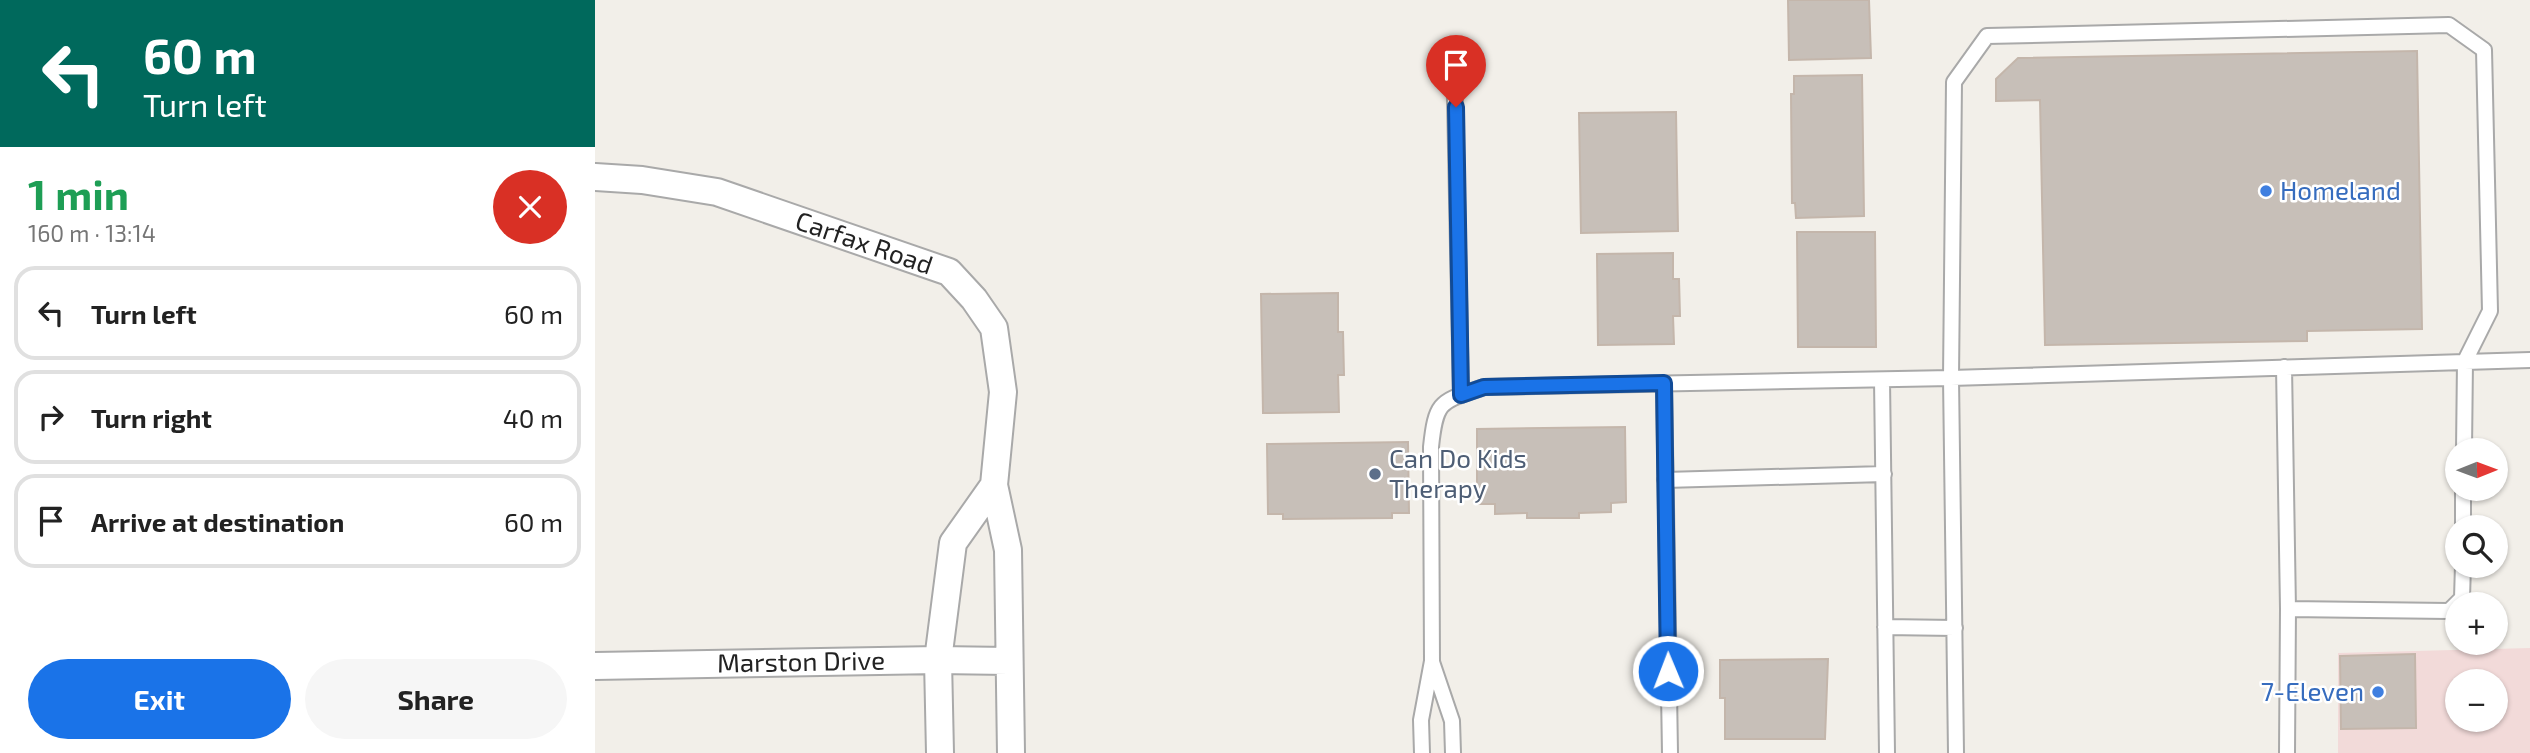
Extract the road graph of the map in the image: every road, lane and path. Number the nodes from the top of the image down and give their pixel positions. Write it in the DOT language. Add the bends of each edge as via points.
graph roads {
  1 [pos="1454,51"];
  2 [pos="595,177"];
  3 [pos="2530,360"];
  4 [pos="2465,361"];
  5 [pos="2284,368"];
  6 [pos="1951,378"];
  7 [pos="1882,380"];
  8 [pos="1664,383"];
  9 [pos="1461,395"];
  10 [pos="2464,438"];
  11 [pos="1884,474"];
  12 [pos="1665,480"];
  13 [pos="994,485"];
  14 [pos="2463,578"];
  15 [pos="2288,609"];
  16 [pos="1885,627"];
  17 [pos="1955,628"];
  18 [pos="938,660"];
  19 [pos="1008,661"];
  20 [pos="1432,661"];
  21 [pos="595,666"];
  22 [pos="940,753"];
  23 [pos="1011,753"];
  24 [pos="1422,753"];
  25 [pos="1453,753"];
  26 [pos="1670,753"];
  27 [pos="1887,753"];
  28 [pos="1956,753"];
  29 [pos="2287,753"];
  1 -- 9 [label="lane"];
  2 -- 13 [label="street, Carfax Road" via="717,191 949,272 994,328 1003,392"];
  3 -- 4 [label="lane"];
  4 -- 5 [label="lane"];
  4 -- 6 [label="lane" via="2490,311 2484,50 2449,25 1987,36 1954,82"];
  4 -- 10 [label="lane"];
  5 -- 6 [label="lane"];
  5 -- 15 [label="lane"];
  6 -- 7 [label="lane"];
  6 -- 17 [label="lane"];
  7 -- 8 [label="lane"];
  7 -- 11 [label="lane"];
  8 -- 9 [label="lane" via="1484,387"];
  8 -- 12 [label="lane"];
  9 -- 20 [label="lane" via="1446,400 1434,417"];
  11 -- 12 [label="lane"];
  11 -- 16 [label="lane"];
  12 -- 26 [label="lane"];
  13 -- 18 [label="street, Carfax Road" via="953,543"];
  13 -- 19 [label="street, Carfax Road" via="1008,550"];
  14 -- 15 [label="lane" via="2462,598 2449,611"];
  15 -- 29 [label="lane"];
  16 -- 17 [label="lane"];
  16 -- 27 [label="lane"];
  17 -- 28 [label="lane"];
  18 -- 19 [label="street, Marston Drive"];
  18 -- 21 [label="street, Marston Drive"];
  18 -- 22 [label="street, Carfax Road"];
  19 -- 23 [label="street, Carfax Road"];
  20 -- 24 [label="lane" via="1421,720"];
  20 -- 25 [label="lane" via="1452,721"];
}
